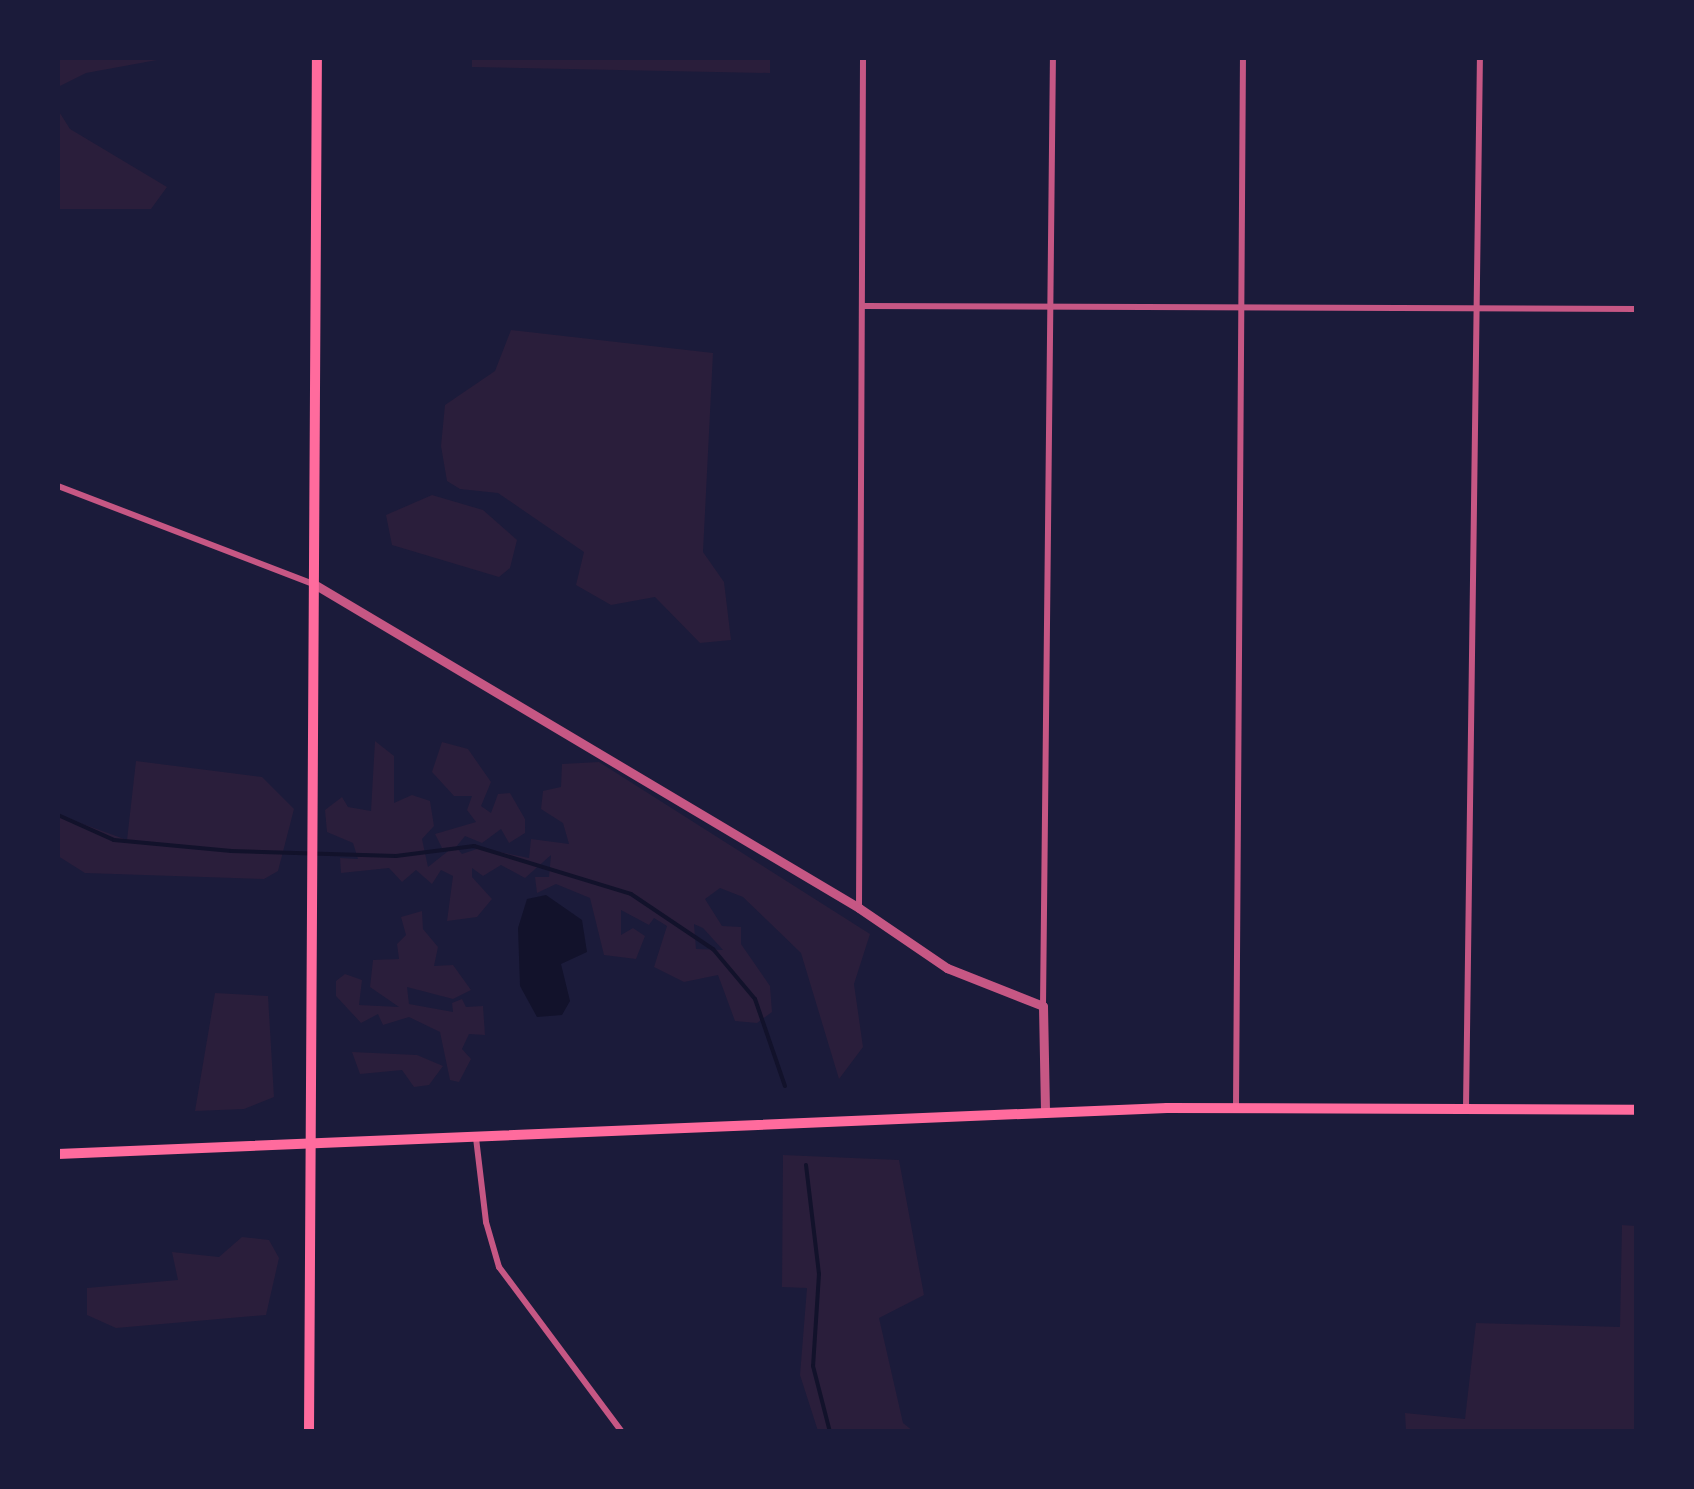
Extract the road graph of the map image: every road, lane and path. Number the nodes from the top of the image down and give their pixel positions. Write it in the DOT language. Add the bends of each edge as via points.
graph roads {
  1 [pos="317,58"];
  2 [pos="863,58"];
  3 [pos="1053,58"];
  4 [pos="1243,58"];
  5 [pos="1480,58"];
  6 [pos="862,306"];
  7 [pos="1243,309"];
  8 [pos="1478,309"];
  9 [pos="1636,309"];
  10 [pos="1051,311"];
  11 [pos="58,486"];
  12 [pos="314,584"];
  13 [pos="859,908"];
  14 [pos="1043,1006"];
  15 [pos="1236,1108"];
  16 [pos="1466,1108"];
  17 [pos="1636,1110"];
  18 [pos="1045,1112"];
  19 [pos="476,1138"];
  20 [pos="311,1144"];
  21 [pos="58,1154"];
  22 [pos="309,1432"];
  23 [pos="622,1432"];
  1 -- 12 [label="main road"];
  2 -- 6 [label="street"];
  3 -- 10 [label="street"];
  4 -- 7 [label="street"];
  5 -- 8 [label="street"];
  6 -- 10 [label="street"];
  6 -- 13 [label="street"];
  7 -- 8 [label="street"];
  7 -- 10 [label="street"];
  7 -- 15 [label="street"];
  8 -- 9 [label="street"];
  8 -- 16 [label="street"];
  10 -- 14 [label="street"];
  11 -- 12 [label="street"];
  12 -- 13 [label="street"];
  12 -- 20 [label="main road"];
  13 -- 14 [label="street" via="947,968"];
  14 -- 18 [label="street"];
  15 -- 16 [label="main road"];
  15 -- 18 [label="main road"];
  16 -- 17 [label="main road"];
  18 -- 19 [label="main road"];
  19 -- 20 [label="main road"];
  19 -- 23 [label="street" via="499,1267"];
  20 -- 21 [label="main road"];
  20 -- 22 [label="main road"];
}
